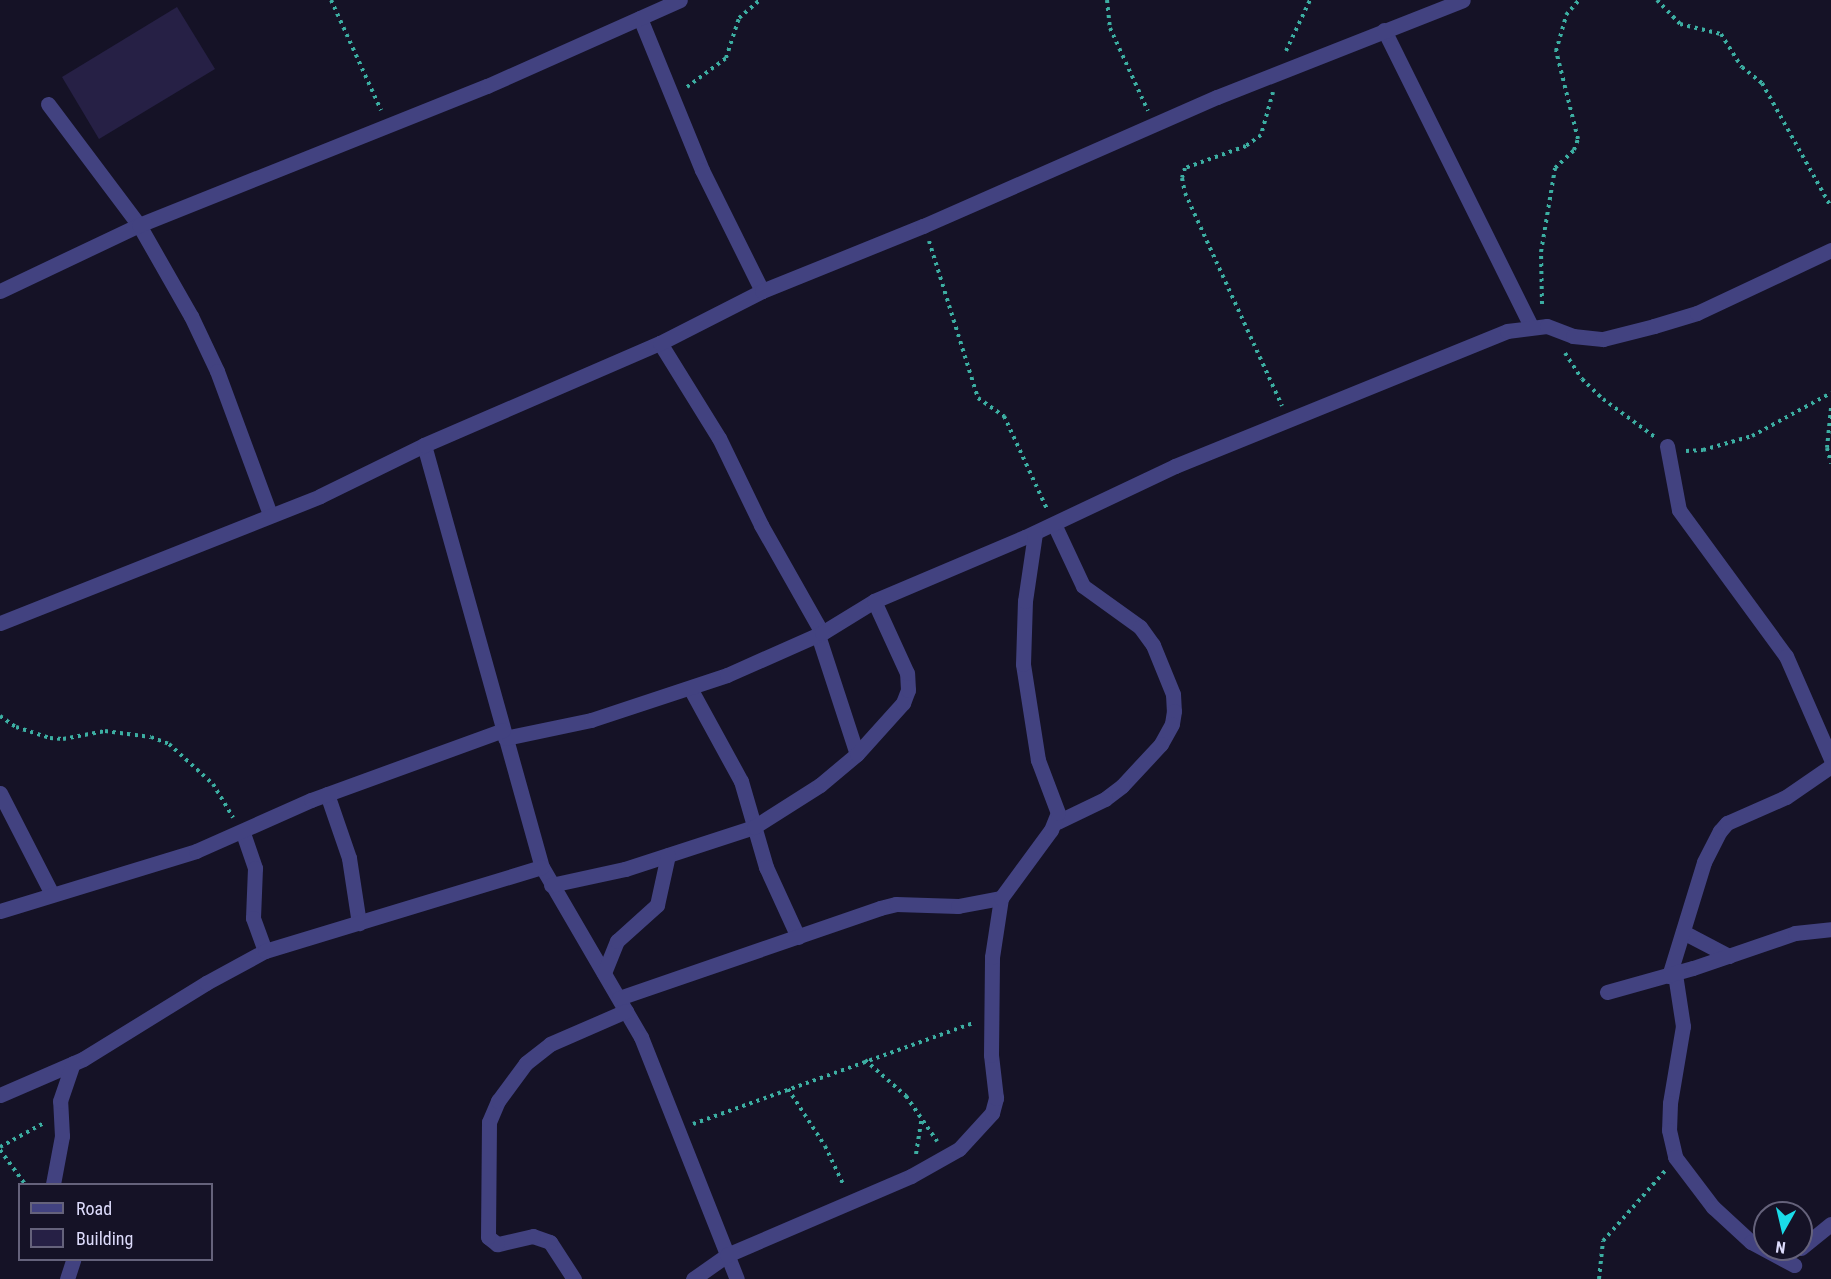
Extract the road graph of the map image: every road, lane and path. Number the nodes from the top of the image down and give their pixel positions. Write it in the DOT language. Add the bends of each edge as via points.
graph roads {
  1 [pos="331,0"];
  2 [pos="680,0"];
  3 [pos="760,0"];
  4 [pos="1107,0"];
  5 [pos="1310,0"];
  6 [pos="1463,0"];
  7 [pos="1579,0"];
  8 [pos="1657,0"];
  9 [pos="640,18"];
  10 [pos="1384,30"];
  11 [pos="1275,74"];
  12 [pos="48,104"];
  13 [pos="676,105"];
  14 [pos="387,124"];
  15 [pos="1154,125"];
  16 [pos="1831,207"];
  17 [pos="139,225"];
  18 [pos="923,226"];
  19 [pos="1831,250"];
  20 [pos="0,291"];
  21 [pos="762,291"];
  22 [pos="1547,326"];
  23 [pos="1531,327"];
  24 [pos="660,343"];
  25 [pos="1831,393"];
  26 [pos="1831,408"];
  27 [pos="1288,421"];
  28 [pos="424,445"];
  29 [pos="1667,446"];
  30 [pos="1831,463"];
  31 [pos="270,514"];
  32 [pos="1054,524"];
  33 [pos="1035,533"];
  34 [pos="874,601"];
  35 [pos="0,623"];
  36 [pos="820,634"];
  37 [pos="690,688"];
  38 [pos="0,716"];
  39 [pos="504,734"];
  40 [pos="857,754"];
  41 [pos="1831,759"];
  42 [pos="1831,766"];
  43 [pos="0,793"];
  44 [pos="327,794"];
  45 [pos="1057,822"];
  46 [pos="754,827"];
  47 [pos="243,833"];
  48 [pos="668,855"];
  49 [pos="542,867"];
  50 [pos="551,885"];
  51 [pos="52,894"];
  52 [pos="1000,898"];
  53 [pos="0,911"];
  54 [pos="359,923"];
  55 [pos="1831,929"];
  56 [pos="1683,932"];
  57 [pos="798,938"];
  58 [pos="265,951"];
  59 [pos="1729,956"];
  60 [pos="604,973"];
  61 [pos="1672,975"];
  62 [pos="1607,992"];
  63 [pos="623,1005"];
  64 [pos="992,1017"];
  65 [pos="865,1060"];
  66 [pos="73,1063"];
  67 [pos="788,1089"];
  68 [pos="0,1095"];
  69 [pos="59,1112"];
  70 [pos="922,1116"];
  71 [pos="678,1130"];
  72 [pos="0,1148"];
  73 [pos="947,1156"];
  74 [pos="1676,1159"];
  75 [pos="911,1176"];
  76 [pos="24,1183"];
  77 [pos="53,1183"];
  78 [pos="852,1203"];
  79 [pos="1831,1224"];
  80 [pos="1813,1238"];
  81 [pos="727,1255"];
  82 [pos="73,1261"];
  83 [pos="1796,1272"];
  84 [pos="67,1279"];
  85 [pos="574,1279"];
  86 [pos="693,1279"];
  87 [pos="737,1279"];
  88 [pos="1599,1279"];
  1 -- 14 [label="path"];
  2 -- 9 [label="street"];
  3 -- 13 [label="path" via="739,18 726,58 713,72 691,84"];
  4 -- 15 [label="path" via="1110,28"];
  5 -- 11 [label="path"];
  6 -- 10 [label="street"];
  7 -- 22 [label="path" via="1566,15 1556,51 1578,139 1574,150 1555,168 1544,224 1540,277"];
  8 -- 16 [label="path" via="1680,24 1720,34 1742,67 1762,83"];
  9 -- 13 [label="street"];
  9 -- 14 [label="street" via="487,86"];
  10 -- 11 [label="street"];
  10 -- 23 [label="street"];
  11 -- 15 [label="street"];
  11 -- 27 [label="path" via="1270,115 1261,135 1246,146 1185,168 1182,178 1185,193 1253,335"];
  12 -- 17 [label="street"];
  13 -- 21 [label="street" via="702,170"];
  14 -- 17 [label="street"];
  15 -- 18 [label="street"];
  17 -- 20 [label="street"];
  17 -- 31 [label="street" via="217,371"];
  18 -- 21 [label="street"];
  18 -- 32 [label="path" via="978,398 1004,416"];
  19 -- 22 [label="street" via="1697,313 1653,326 1602,339 1573,336"];
  21 -- 24 [label="street"];
  22 -- 23 [label="street"];
  22 -- 29 [label="path" via="1582,379 1618,412"];
  23 -- 27 [label="street" via="1506,331"];
  24 -- 28 [label="street"];
  24 -- 36 [label="street" via="720,438 761,525"];
  25 -- 29 [label="path" via="1737,441 1690,451"];
  26 -- 30 [label="path" via="1827,448"];
  27 -- 32 [label="street" via="1175,466"];
  28 -- 31 [label="street" via="320,495"];
  28 -- 39 [label="street"];
  29 -- 41 [label="street" via="1679,510 1786,656"];
  31 -- 35 [label="street"];
  32 -- 33 [label="street"];
  32 -- 45 [label="street" via="1083,586 1140,627 1154,645 1173,694 1174,711 1161,744 1122,786 1106,799"];
  33 -- 34 [label="street"];
  33 -- 45 [label="street" via="1025,602 1023,664 1038,760 1057,807"];
  34 -- 36 [label="street"];
  34 -- 40 [label="street" via="907,673 908,690 903,703"];
  36 -- 37 [label="street"];
  36 -- 40 [label="street"];
  37 -- 39 [label="street" via="591,720"];
  37 -- 46 [label="street" via="741,781"];
  38 -- 47 [label="path" via="16,727 50,738 105,731 151,737 170,744 213,784"];
  39 -- 44 [label="street"];
  39 -- 49 [label="street"];
  40 -- 46 [label="street" via="820,786"];
  42 -- 56 [label="street" via="1786,797 1727,823 1704,862"];
  43 -- 51 [label="street"];
  44 -- 47 [label="street"];
  44 -- 54 [label="street" via="349,858"];
  45 -- 52 [label="street"];
  46 -- 48 [label="street"];
  46 -- 57 [label="street" via="766,867"];
  47 -- 51 [label="street"];
  47 -- 58 [label="street" via="255,868 253,918"];
  48 -- 50 [label="street"];
  48 -- 60 [label="street" via="657,905 617,941"];
  49 -- 50 [label="street"];
  49 -- 54 [label="street"];
  50 -- 60 [label="street"];
  51 -- 53 [label="street"];
  52 -- 57 [label="street" via="958,906 896,904"];
  52 -- 64 [label="street" via="992,957"];
  54 -- 58 [label="street"];
  55 -- 59 [label="street" via="1795,933"];
  56 -- 59 [label="street"];
  56 -- 61 [label="street"];
  57 -- 63 [label="street"];
  58 -- 66 [label="street"];
  59 -- 61 [label="street"];
  60 -- 63 [label="street"];
  61 -- 62 [label="street"];
  61 -- 74 [label="street" via="1683,1026 1670,1103 1669,1130"];
  63 -- 71 [label="street" via="641,1037"];
  63 -- 85 [label="street" via="550,1044 526,1063 498,1101 489,1122 488,1237 497,1244 533,1236 550,1242"];
  64 -- 65 [label="path"];
  64 -- 73 [label="street" via="996,1098 992,1113 981,1129"];
  65 -- 67 [label="path"];
  65 -- 70 [label="path" via="906,1096"];
  66 -- 68 [label="street"];
  66 -- 69 [label="street"];
  67 -- 71 [label="path"];
  67 -- 78 [label="path" via="825,1146"];
  69 -- 72 [label="path"];
  69 -- 77 [label="street" via="62,1136"];
  70 -- 73 [label="path"];
  70 -- 75 [label="path"];
  71 -- 81 [label="street"];
  72 -- 76 [label="path"];
  73 -- 75 [label="street"];
  74 -- 83 [label="street" via="1713,1207 1747,1238"];
  74 -- 88 [label="path" via="1603,1241"];
  75 -- 78 [label="street"];
  78 -- 81 [label="street"];
  79 -- 80 [label="street"];
  81 -- 86 [label="street"];
  81 -- 87 [label="street"];
  82 -- 84 [label="street"];
}
